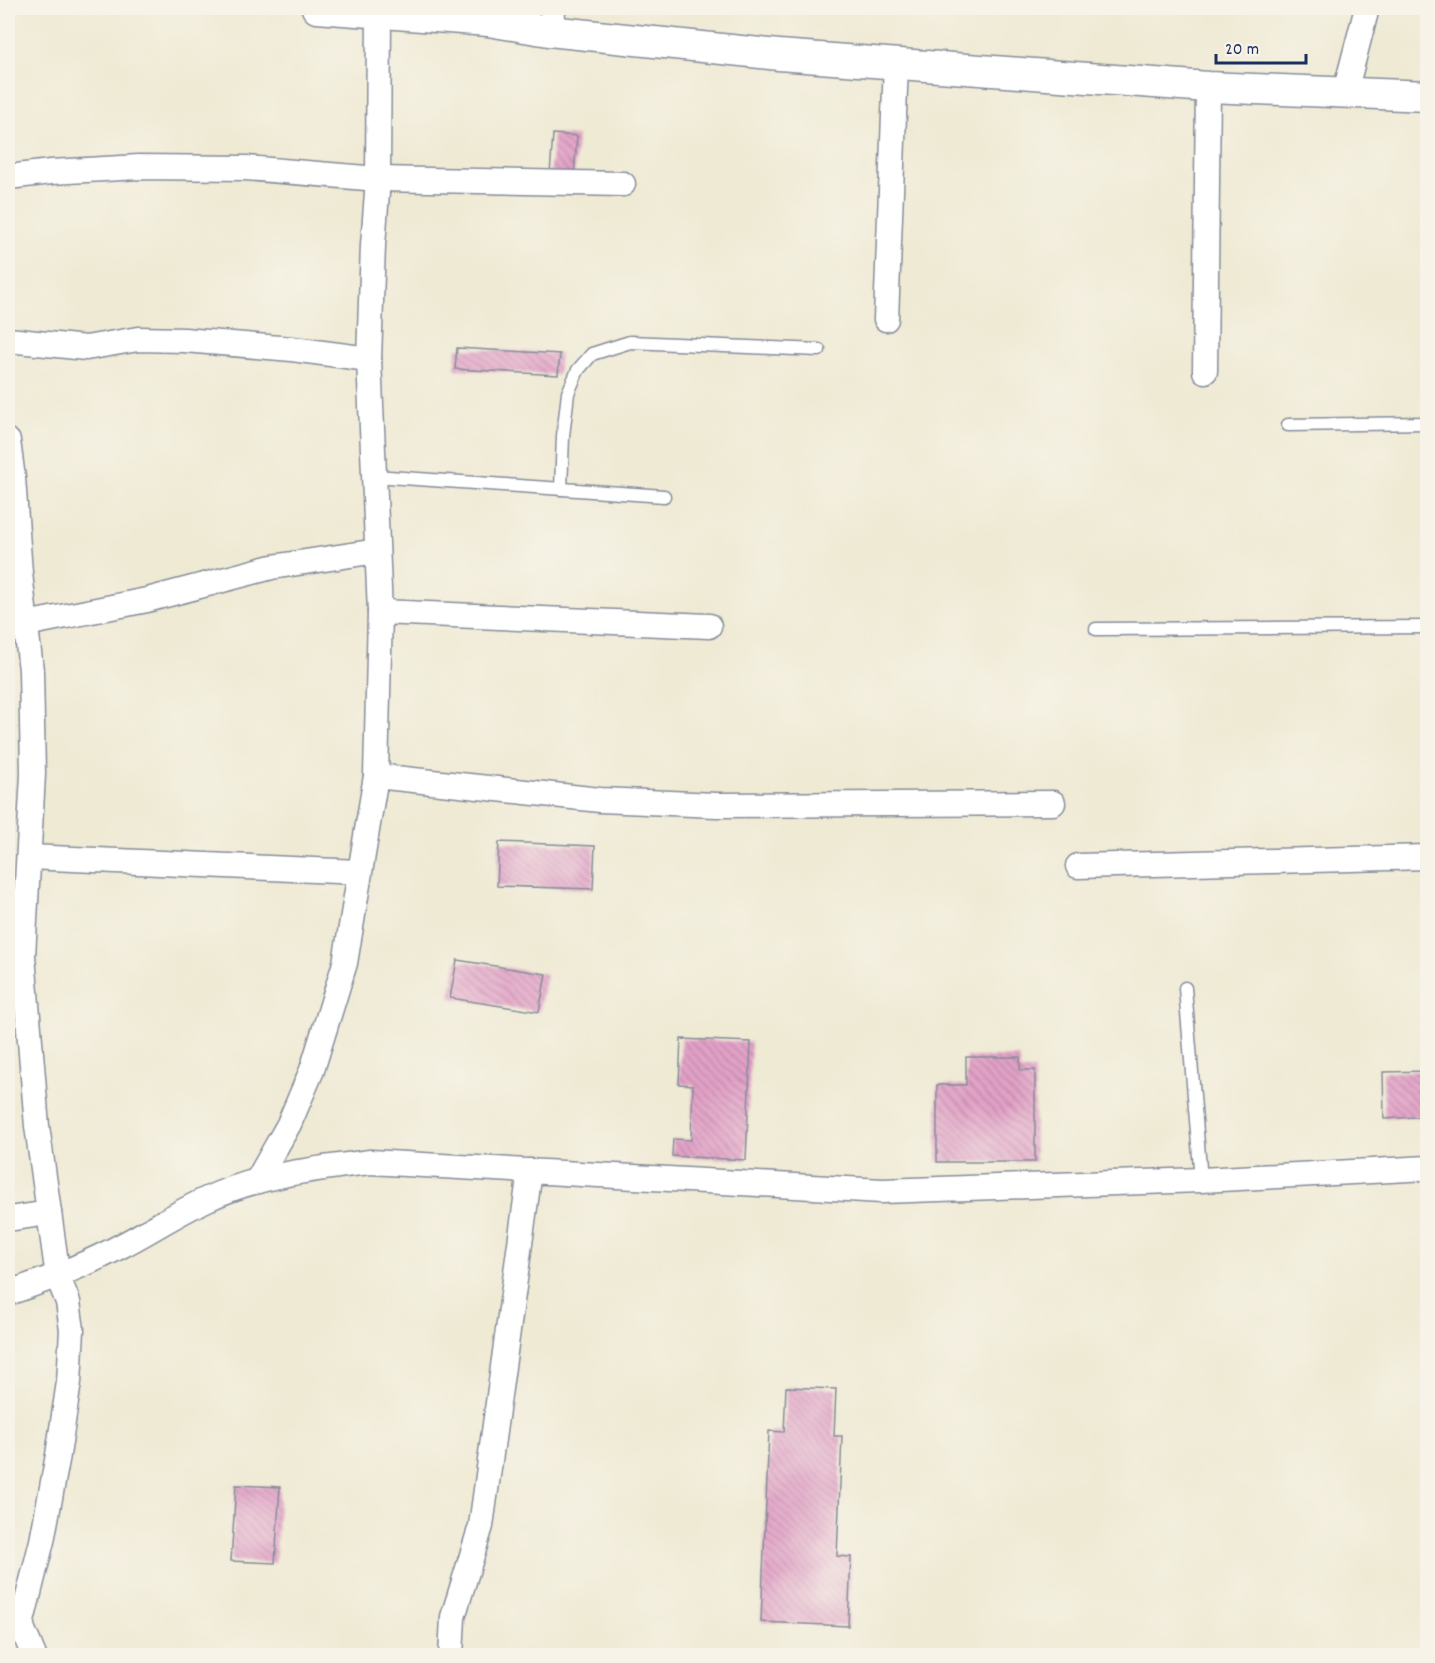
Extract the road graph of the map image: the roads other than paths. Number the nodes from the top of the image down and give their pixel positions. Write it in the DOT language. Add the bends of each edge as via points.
graph roads {
  1 [pos="317,8"];
  2 [pos="330,8"];
  3 [pos="1367,8"];
  4 [pos="379,12"];
  5 [pos="552,19"];
  6 [pos="896,64"];
  7 [pos="1208,87"];
  8 [pos="1345,92"];
  9 [pos="1428,96"];
  10 [pos="8,177"];
  11 [pos="378,179"];
  12 [pos="623,184"];
  13 [pos="886,319"];
  14 [pos="8,340"];
  15 [pos="819,351"];
  16 [pos="369,359"];
  17 [pos="1205,371"];
  18 [pos="1428,423"];
  19 [pos="1288,425"];
  20 [pos="8,441"];
  21 [pos="374,476"];
  22 [pos="561,489"];
  23 [pos="664,496"];
  24 [pos="377,551"];
  25 [pos="380,612"];
  26 [pos="26,624"];
  27 [pos="710,626"];
  28 [pos="1428,627"];
  29 [pos="1096,629"];
  30 [pos="376,776"];
  31 [pos="1053,803"];
  32 [pos="29,856"];
  33 [pos="1428,857"];
  34 [pos="1077,866"];
  35 [pos="359,872"];
  36 [pos="1185,988"];
  37 [pos="1428,1168"];
  38 [pos="530,1171"];
  39 [pos="1201,1180"];
  40 [pos="257,1181"];
  41 [pos="49,1213"];
  42 [pos="8,1219"];
  43 [pos="58,1277"];
  44 [pos="8,1293"];
  45 [pos="14,1617"];
  46 [pos="34,1656"];
  47 [pos="451,1656"];
  1 -- 2 [label="street"];
  2 -- 4 [label="street"];
  3 -- 8 [label="street"];
  4 -- 5 [label="street" via="488,21"];
  4 -- 11 [label="street"];
  5 -- 6 [label="street" via="779,55"];
  6 -- 7 [label="street"];
  6 -- 13 [label="street"];
  7 -- 8 [label="street"];
  7 -- 17 [label="street"];
  8 -- 9 [label="street"];
  10 -- 11 [label="street" via="139,167 246,168"];
  11 -- 12 [label="street"];
  11 -- 16 [label="street"];
  14 -- 16 [label="street" via="86,348 138,339 184,340 292,348"];
  15 -- 22 [label="lane" via="630,342 592,354 578,370 568,393"];
  16 -- 21 [label="street"];
  18 -- 19 [label="lane"];
  20 -- 26 [label="street"];
  21 -- 22 [label="lane"];
  21 -- 24 [label="street"];
  22 -- 23 [label="lane"];
  24 -- 25 [label="street"];
  24 -- 26 [label="street" via="272,567 147,600"];
  25 -- 27 [label="street"];
  25 -- 30 [label="street"];
  26 -- 32 [label="street" via="33,774"];
  28 -- 29 [label="lane"];
  30 -- 31 [label="street" via="600,800 693,804"];
  30 -- 35 [label="street"];
  32 -- 35 [label="street"];
  32 -- 41 [label="street" via="23,956 37,1126"];
  33 -- 34 [label="street"];
  35 -- 40 [label="street" via="345,963 312,1070 289,1124"];
  36 -- 39 [label="lane"];
  37 -- 39 [label="street"];
  38 -- 39 [label="street" via="882,1191"];
  38 -- 40 [label="street" via="370,1162 291,1172"];
  38 -- 47 [label="street" via="481,1526 453,1617"];
  40 -- 43 [label="street" via="206,1199"];
  41 -- 42 [label="street"];
  41 -- 43 [label="street"];
  43 -- 44 [label="street"];
  43 -- 45 [label="street" via="68,1302 72,1330 69,1382 44,1530"];
  45 -- 46 [label="street"];
}
